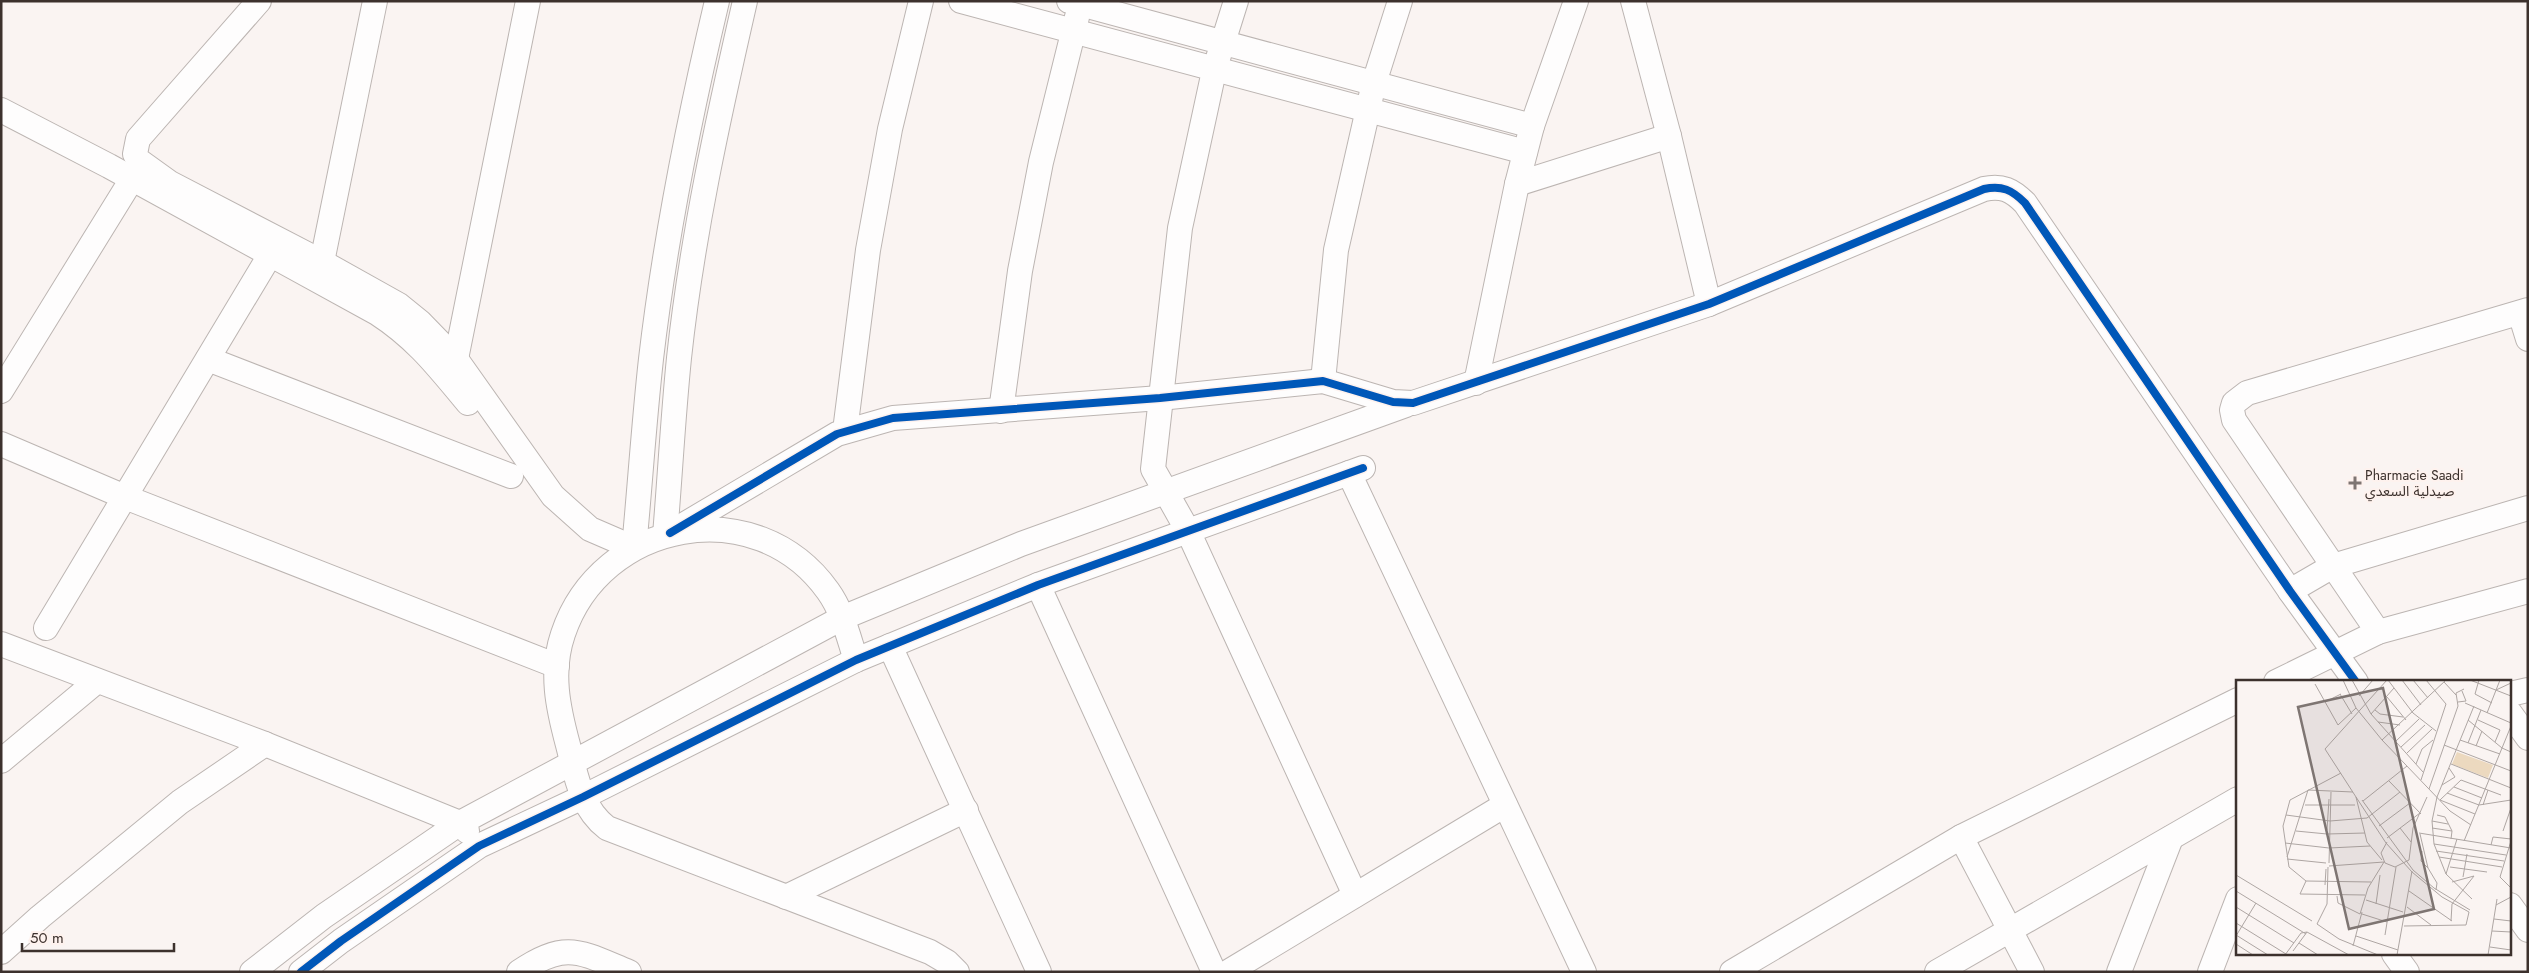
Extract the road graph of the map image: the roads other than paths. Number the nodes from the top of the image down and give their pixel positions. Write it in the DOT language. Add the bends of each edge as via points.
graph roads {
  1 [pos="259,1"];
  2 [pos="375,1"];
  3 [pos="528,1"];
  4 [pos="717,1"];
  5 [pos="745,1"];
  6 [pos="922,1"];
  7 [pos="961,1"];
  8 [pos="1236,1"];
  9 [pos="1400,1"];
  10 [pos="1576,1"];
  11 [pos="1633,1"];
  12 [pos="1076,2"];
  13 [pos="1073,31"];
  14 [pos="1222,42"];
  15 [pos="1214,71"];
  16 [pos="1374,83"];
  17 [pos="1,110"];
  18 [pos="1367,112"];
  19 [pos="1532,126"];
  20 [pos="1669,136"];
  21 [pos="1525,152"];
  22 [pos="132,179"];
  23 [pos="1517,184"];
  24 [pos="270,256"];
  25 [pos="322,262"];
  26 [pos="1709,304"];
  27 [pos="2524,311"];
  28 [pos="2528,339"];
  29 [pos="208,359"];
  30 [pos="456,359"];
  31 [pos="1323,381"];
  32 [pos="1476,383"];
  33 [pos="1,392"];
  34 [pos="1160,398"];
  35 [pos="468,403"];
  36 [pos="1413,403"];
  37 [pos="1001,411"];
  38 [pos="844,431"];
  39 [pos="1,444"];
  40 [pos="511,476"];
  41 [pos="1164,492"];
  42 [pos="125,497"];
  43 [pos="2528,508"];
  44 [pos="1188,531"];
  45 [pos="667,534"];
  46 [pos="634,548"];
  47 [pos="2333,566"];
  48 [pos="1038,585"];
  49 [pos="2290,591"];
  50 [pos="2528,592"];
  51 [pos="842,618"];
  52 [pos="46,628"];
  53 [pos="2378,632"];
  54 [pos="1,644"];
  55 [pos="890,646"];
  56 [pos="2335,652"];
  57 [pos="856,660"];
  58 [pos="556,666"];
  59 [pos="2280,680"];
  60 [pos="2355,680"];
  61 [pos="97,681"];
  62 [pos="2528,690"];
  63 [pos="2512,694"];
  64 [pos="2236,701"];
  65 [pos="2512,716"];
  66 [pos="2528,738"];
  67 [pos="265,744"];
  68 [pos="1,761"];
  69 [pos="572,762"];
  70 [pos="582,798"];
  71 [pos="2236,799"];
  72 [pos="1505,804"];
  73 [pos="966,810"];
  74 [pos="460,823"];
  75 [pos="1961,837"];
  76 [pos="2171,838"];
  77 [pos="479,846"];
  78 [pos="1354,895"];
  79 [pos="786,897"];
  80 [pos="2236,904"];
  81 [pos="2512,908"];
  82 [pos="2528,930"];
  83 [pos="2011,931"];
  84 [pos="1,952"];
  85 [pos="2395,956"];
  86 [pos="252,972"];
  87 [pos="301,972"];
  88 [pos="519,972"];
  89 [pos="629,972"];
  90 [pos="957,972"];
  91 [pos="1039,972"];
  92 [pos="1214,972"];
  93 [pos="1228,972"];
  94 [pos="1584,972"];
  95 [pos="1732,972"];
  96 [pos="1937,972"];
  97 [pos="2032,972"];
  98 [pos="2119,972"];
  99 [pos="2210,972"];
  100 [pos="2407,972"];
  1 -- 25 [label="street" via="138,139 135,154 147,168 170,183"];
  2 -- 25 [label="street"];
  3 -- 30 [label="street"];
  4 -- 46 [label="street" via="671,223 651,359"];
  5 -- 45 [label="street" via="721,102 698,225 679,358"];
  6 -- 38 [label="street" via="890,129 868,250"];
  7 -- 13 [label="street"];
  8 -- 14 [label="street"];
  9 -- 16 [label="street"];
  10 -- 19 [label="street"];
  11 -- 20 [label="street"];
  12 -- 13 [label="street"];
  12 -- 14 [label="street"];
  13 -- 15 [label="street"];
  13 -- 37 [label="street" via="1041,162 1020,271"];
  14 -- 15 [label="street"];
  14 -- 16 [label="street"];
  15 -- 18 [label="street"];
  15 -- 34 [label="street" via="1180,228"];
  16 -- 18 [label="street"];
  16 -- 19 [label="street"];
  17 -- 22 [label="street"];
  18 -- 21 [label="street"];
  18 -- 31 [label="street" via="1336,250"];
  19 -- 21 [label="street"];
  20 -- 23 [label="street"];
  20 -- 26 [label="street"];
  21 -- 23 [label="street"];
  22 -- 24 [label="street"];
  22 -- 33 [label="street"];
  23 -- 32 [label="street"];
  24 -- 29 [label="street"];
  24 -- 35 [label="street" via="400,328 421,347"];
  25 -- 30 [label="street" via="399,305"];
  26 -- 32 [label="street"];
  26 -- 49 [label="street" via="1984,189 2006,188 2025,203"];
  27 -- 28 [label="street"];
  27 -- 47 [label="street" via="2247,393 2234,403 2234,420"];
  29 -- 40 [label="street"];
  29 -- 42 [label="street"];
  30 -- 46 [label="street" via="553,496 590,530"];
  31 -- 34 [label="street"];
  31 -- 36 [label="street" via="1393,402"];
  32 -- 36 [label="street"];
  34 -- 37 [label="street"];
  34 -- 41 [label="street" via="1152,469"];
  36 -- 41 [label="street"];
  37 -- 38 [label="street" via="893,418"];
  38 -- 45 [label="street"];
  39 -- 42 [label="street"];
  41 -- 44 [label="street"];
  41 -- 51 [label="street" via="1021,544"];
  42 -- 52 [label="street"];
  42 -- 58 [label="street"];
  43 -- 47 [label="street"];
  44 -- 48 [label="street"];
  44 -- 72 [label="street" via="1356,470"];
  44 -- 78 [label="street"];
  45 -- 46 [label="street"];
  45 -- 51 [label="street" via="721,529 770,543 812,572 828,590"];
  46 -- 58 [label="street" via="603,570 586,589 562,635"];
  47 -- 49 [label="street"];
  47 -- 53 [label="street"];
  48 -- 55 [label="street"];
  48 -- 92 [label="street"];
  49 -- 56 [label="street"];
  50 -- 53 [label="street"];
  51 -- 57 [label="street"];
  51 -- 69 [label="street"];
  53 -- 56 [label="street"];
  54 -- 61 [label="street"];
  55 -- 57 [label="street"];
  55 -- 73 [label="street"];
  56 -- 59 [label="street"];
  56 -- 60 [label="street"];
  57 -- 70 [label="street"];
  58 -- 69 [label="street" via="558,712"];
  61 -- 67 [label="street"];
  61 -- 68 [label="street"];
  62 -- 63 [label="street"];
  64 -- 75 [label="street"];
  65 -- 66 [label="street"];
  67 -- 74 [label="street"];
  67 -- 84 [label="street" via="180,802"];
  69 -- 70 [label="street"];
  69 -- 74 [label="street"];
  70 -- 77 [label="street"];
  70 -- 79 [label="street" via="595,819 607,828"];
  71 -- 76 [label="street"];
  72 -- 78 [label="street"];
  72 -- 94 [label="street"];
  73 -- 79 [label="street"];
  73 -- 91 [label="street"];
  74 -- 77 [label="street"];
  74 -- 86 [label="street" via="324,916"];
  75 -- 83 [label="street"];
  75 -- 95 [label="street"];
  76 -- 83 [label="street"];
  76 -- 98 [label="street"];
  77 -- 87 [label="street"];
  78 -- 93 [label="street"];
  79 -- 90 [label="street" via="930,952"];
  80 -- 99 [label="street"];
  81 -- 82 [label="street"];
  83 -- 96 [label="street"];
  83 -- 97 [label="street"];
  85 -- 100 [label="street"];
  88 -- 89 [label="street" via="543,957 573,951"];
}
